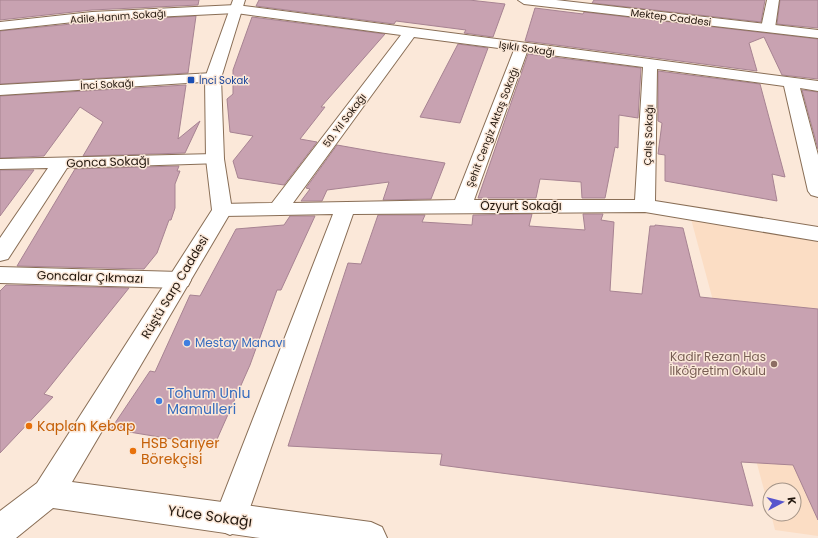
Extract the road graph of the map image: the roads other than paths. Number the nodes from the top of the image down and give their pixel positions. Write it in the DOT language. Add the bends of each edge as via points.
graph roads {
  1 [pos="524,0"];
  2 [pos="773,0"];
  3 [pos="237,5"];
  4 [pos="0,26"];
  5 [pos="768,28"];
  6 [pos="411,31"];
  7 [pos="818,34"];
  8 [pos="522,47"];
  9 [pos="650,64"];
  10 [pos="213,78"];
  11 [pos="791,82"];
  12 [pos="818,86"];
  13 [pos="0,90"];
  14 [pos="215,159"];
  15 [pos="62,163"];
  16 [pos="0,164"];
  17 [pos="818,191"];
  18 [pos="462,206"];
  19 [pos="646,206"];
  20 [pos="345,208"];
  21 [pos="278,209"];
  22 [pos="222,210"];
  23 [pos="818,234"];
  24 [pos="0,254"];
  25 [pos="0,275"];
  26 [pos="180,280"];
  27 [pos="48,493"];
  28 [pos="230,519"];
  29 [pos="0,531"];
  30 [pos="326,535"];
  31 [pos="371,538"];
  1 -- 5 [label="street, Mektep Caddesi"];
  2 -- 5 [label="street"];
  3 -- 4 [label="street, Adile Hanım Sokağı" via="94,11"];
  3 -- 6 [label="street, Işıklı Sokağı"];
  3 -- 10 [label="street"];
  5 -- 7 [label="street, Mektep Caddesi"];
  6 -- 8 [label="street, Işıklı Sokağı"];
  6 -- 21 [label="street, 50. Yıl Sokağı"];
  8 -- 9 [label="street, Işıklı Sokağı"];
  8 -- 18 [label="street, Şehit Cengiz Aktaş Sokağı"];
  9 -- 11 [label="street, Işıklı Sokağı"];
  9 -- 19 [label="street, Çalış Sokağı"];
  10 -- 13 [label="street, İnci Sokağı"];
  10 -- 14 [label="street"];
  11 -- 12 [label="street, Işıklı Sokağı"];
  11 -- 17 [label="street"];
  14 -- 15 [label="street, Gonca Sokağı"];
  14 -- 22 [label="street"];
  15 -- 16 [label="street, Gonca Sokağı"];
  15 -- 24 [label="street"];
  18 -- 19 [label="street, Özyurt Sokağı"];
  18 -- 20 [label="street, Özyurt Sokağı"];
  19 -- 23 [label="street, Özyurt Sokağı"];
  20 -- 21 [label="street, Özyurt Sokağı"];
  20 -- 28 [label="street"];
  21 -- 22 [label="street, Özyurt Sokağı"];
  22 -- 26 [label="street, Rüştü Sarp Caddesi"];
  25 -- 26 [label="street, Goncalar Çıkmazı"];
  26 -- 27 [label="street, Rüştü Sarp Caddesi"];
  27 -- 28 [label="street, Yüce Sokağı"];
  27 -- 29 [label="street, Rüştü Sarp Caddesi"];
  28 -- 30 [label="street, Yüce Sokağı"];
  30 -- 31 [label="street, Yüce Sokağı"];
}
